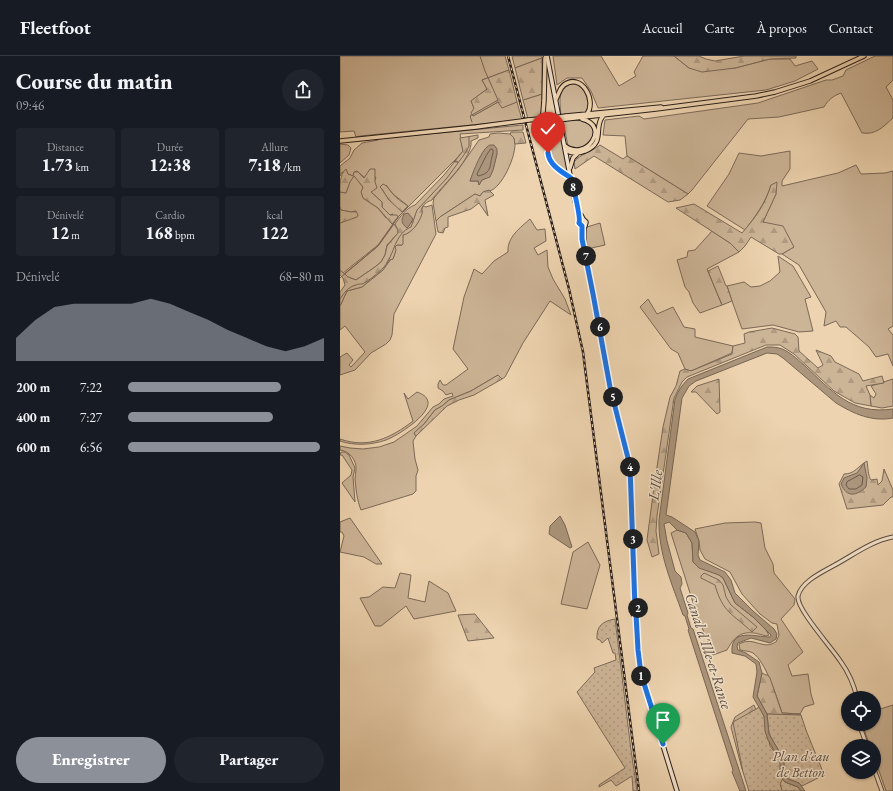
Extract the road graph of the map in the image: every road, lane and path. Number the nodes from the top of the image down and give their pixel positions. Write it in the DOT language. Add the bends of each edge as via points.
graph roads {
  1 [pos="547,56"];
  2 [pos="864,56"];
  3 [pos="556,99"];
  4 [pos="587,114"];
  5 [pos="604,114"];
  6 [pos="596,116"];
  7 [pos="566,118"];
  8 [pos="579,118"];
  9 [pos="541,119"];
  10 [pos="552,120"];
  11 [pos="528,122"];
  12 [pos="536,122"];
  13 [pos="593,125"];
  14 [pos="547,130"];
  15 [pos="340,141"];
  16 [pos="566,146"];
  17 [pos="566,152"];
  18 [pos="578,154"];
  19 [pos="570,168"];
  20 [pos="571,178"];
  21 [pos="582,219"];
  22 [pos="582,226"];
  23 [pos="893,537"];
  24 [pos="855,691"];
  25 [pos="878,779"];
  26 [pos="677,791"];
  27 [pos="882,791"];
  1 -- 3 [label="main road"];
  1 -- 9 [label="main road" via="544,110"];
  2 -- 5 [label="main road" via="810,81 775,92 737,100"];
  3 -- 4 [label="main road" via="564,85 579,83 588,96 590,108"];
  3 -- 16 [label="main road"];
  4 -- 5 [label="main road"];
  4 -- 7 [label="main road"];
  5 -- 6 [label="main road"];
  5 -- 18 [label="main road" via="600,121 596,144"];
  6 -- 8 [label="main road"];
  6 -- 13 [label="main road"];
  7 -- 8 [label="main road"];
  7 -- 10 [label="main road, bridge"];
  8 -- 13 [label="main road"];
  9 -- 10 [label="main road"];
  9 -- 11 [label="main road"];
  10 -- 12 [label="main road"];
  10 -- 14 [label="main road" via="547,125"];
  11 -- 12 [label="main road"];
  11 -- 15 [label="main road, bridge"];
  12 -- 14 [label="main road"];
  13 -- 16 [label="main road" via="595,136 590,145 575,150 570,150"];
  14 -- 20 [label="main road" via="549,160"];
  16 -- 17 [label="main road"];
  17 -- 18 [label="main road"];
  17 -- 19 [label="main road"];
  18 -- 19 [label="main road" via="573,158"];
  19 -- 20 [label="main road"];
  20 -- 21 [label="main road"];
  21 -- 22 [label="main road" via="579,223"];
  21 -- 22 [label="main road" via="586,224"];
  22 -- 26 [label="main road" via="610,387 630,466 635,608 639,608 639,614 636,614 641,674"];
  23 -- 24 [label="street" via="872,544 816,575 804,586 799,595 803,611 842,662"];
  25 -- 27 [label="street"];
}
